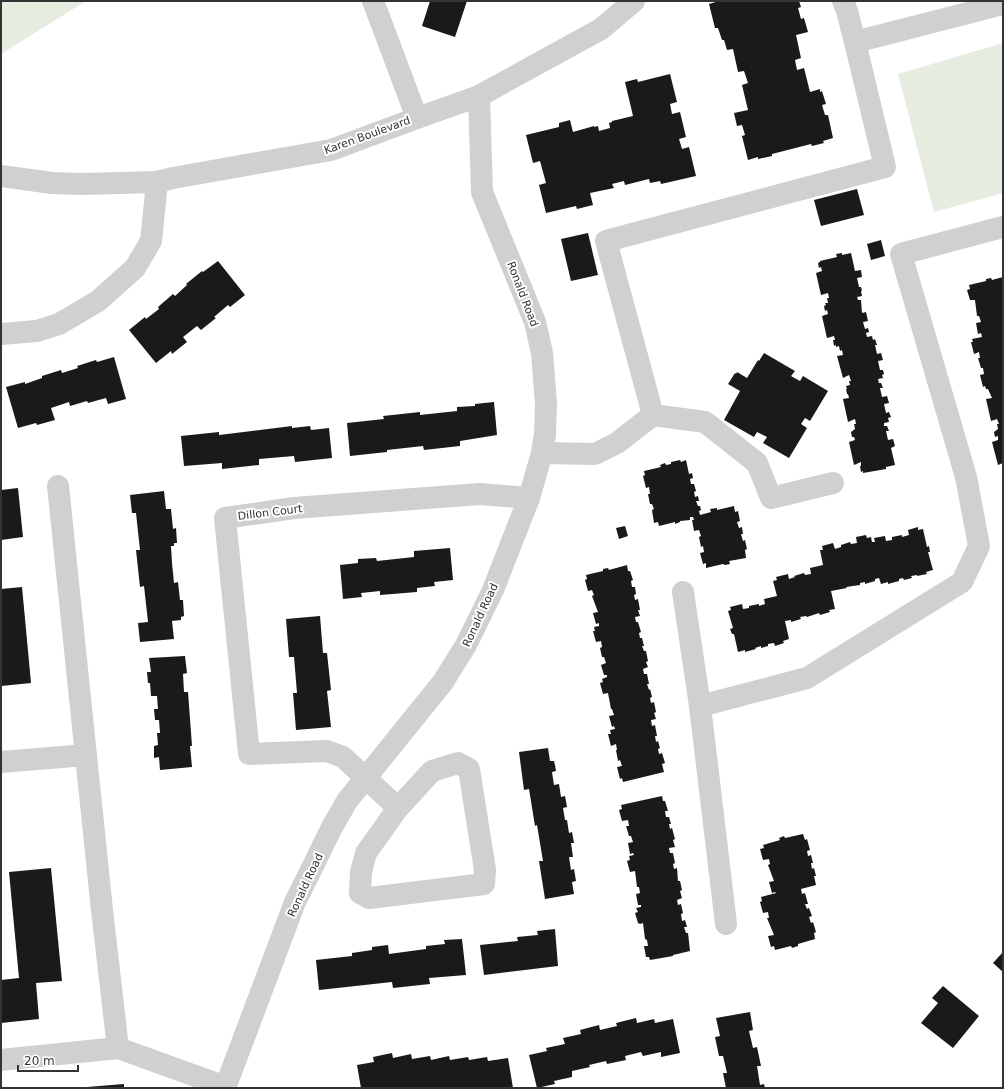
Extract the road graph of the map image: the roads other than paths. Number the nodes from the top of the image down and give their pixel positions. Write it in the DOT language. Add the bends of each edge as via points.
graph roads {
  1 [pos="373,1"];
  2 [pos="634,1"];
  3 [pos="843,1"];
  4 [pos="1003,4"];
  5 [pos="981,5"];
  6 [pos="855,42"];
  7 [pos="479,96"];
  8 [pos="417,118"];
  9 [pos="1,176"];
  10 [pos="157,182"];
  11 [pos="1003,227"];
  12 [pos="1,334"];
  13 [pos="653,415"];
  14 [pos="542,453"];
  15 [pos="833,483"];
  16 [pos="58,486"];
  17 [pos="529,498"];
  18 [pos="683,592"];
  19 [pos="700,706"];
  20 [pos="86,755"];
  21 [pos="1,762"];
  22 [pos="365,778"];
  23 [pos="398,808"];
  24 [pos="726,924"];
  25 [pos="118,1048"];
  26 [pos="1,1060"];
  27 [pos="226,1087"];
  1 -- 8 [label="street"];
  2 -- 7 [label="street, Karen Boulevard" via="601,29"];
  3 -- 6 [label="street"];
  4 -- 5 [label="street"];
  5 -- 6 [label="street"];
  6 -- 13 [label="street" via="885,167 606,241"];
  7 -- 8 [label="street, Karen Boulevard"];
  7 -- 14 [label="street, Ronald Road" via="482,192 535,322 542,353 546,404"];
  8 -- 10 [label="street, Karen Boulevard" via="331,150"];
  9 -- 10 [label="street, Karen Boulevard" via="52,183"];
  10 -- 12 [label="street" via="151,241 135,268 98,301 59,324 37,331"];
  11 -- 19 [label="street" via="901,254 966,477 979,546 962,582 807,678"];
  13 -- 14 [label="street" via="617,443 595,454"];
  13 -- 15 [label="street" via="705,422 757,464 771,498"];
  14 -- 17 [label="street, Ronald Road"];
  16 -- 20 [label="street"];
  17 -- 22 [label="street, Ronald Road" via="493,590 466,645 443,682"];
  17 -- 22 [label="street, Dillon Court" via="480,494 294,508 225,518 249,754 327,751 343,757"];
  18 -- 19 [label="street"];
  19 -- 24 [label="street"];
  20 -- 21 [label="street"];
  20 -- 25 [label="street"];
  22 -- 23 [label="street"];
  22 -- 27 [label="street, Ronald Road" via="331,829 295,902"];
  23 -- 23 [label="street" via="432,771 458,764 469,769 485,870 484,884 369,898 360,893 361,872 366,852"];
  25 -- 26 [label="street"];
  25 -- 27 [label="street"];
}
